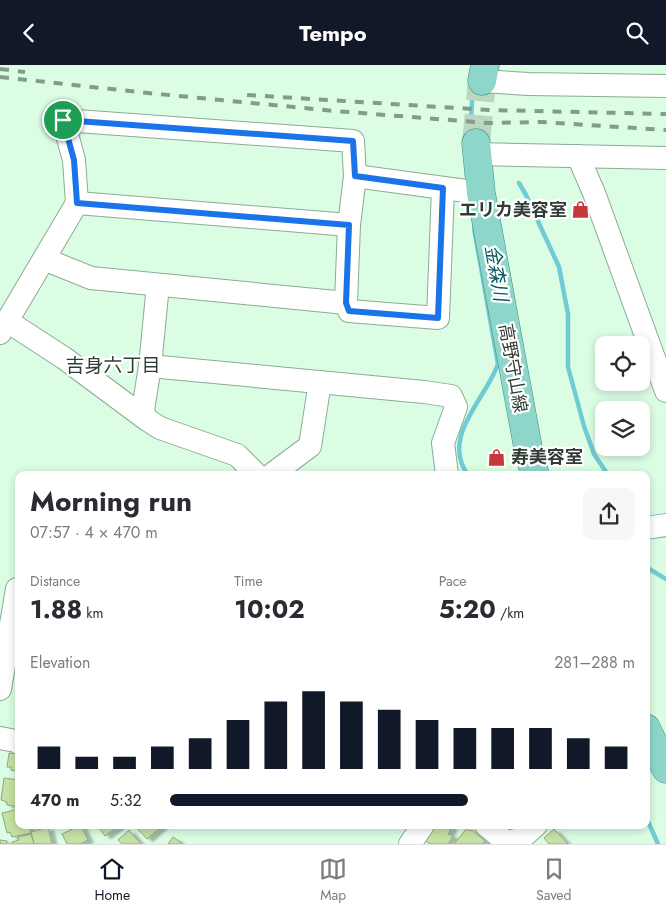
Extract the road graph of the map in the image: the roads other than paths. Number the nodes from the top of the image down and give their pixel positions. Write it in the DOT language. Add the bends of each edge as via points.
graph roads {
  1 [pos="483,73"];
  2 [pos="666,87"];
  3 [pos="477,148"];
  4 [pos="578,156"];
  5 [pos="666,158"];
  6 [pos="355,176"];
  7 [pos="466,191"];
  8 [pos="77,203"];
  9 [pos="349,225"];
  10 [pos="44,259"];
  11 [pos="158,285"];
  12 [pos="346,303"];
  13 [pos="4,327"];
  14 [pos="150,366"];
  15 [pos="320,382"];
  16 [pos="666,391"];
  17 [pos="146,419"];
  18 [pos="253,471"];
  19 [pos="276,471"];
  20 [pos="446,471"];
  21 [pos="534,471"];
  22 [pos="666,525"];
  23 [pos="650,527"];
  24 [pos="12,589"];
  25 [pos="0,689"];
  26 [pos="650,736"];
  27 [pos="0,738"];
  28 [pos="15,741"];
  29 [pos="666,769"];
  30 [pos="491,829"];
  31 [pos="531,829"];
  1 -- 2 [label="street" via="528,84"];
  3 -- 4 [label="street"];
  3 -- 7 [label="main road, 高野守山線"];
  4 -- 5 [label="street"];
  4 -- 16 [label="street"];
  6 -- 7 [label="street"];
  6 -- 8 [label="street" via="353,141 63,120 74,160"];
  6 -- 9 [label="street"];
  7 -- 12 [label="street" via="438,318 349,311"];
  7 -- 21 [label="main road, 高野守山線"];
  8 -- 9 [label="street"];
  8 -- 10 [label="street"];
  9 -- 12 [label="street"];
  10 -- 11 [label="street" via="91,279"];
  10 -- 13 [label="street"];
  11 -- 12 [label="street"];
  11 -- 14 [label="street"];
  13 -- 17 [label="street" via="64,358"];
  14 -- 15 [label="street"];
  14 -- 17 [label="street" via="143,410"];
  15 -- 19 [label="street" via="310,446"];
  15 -- 20 [label="street" via="451,396 456,407 443,443"];
  17 -- 18 [label="street" via="237,455"];
  22 -- 23 [label="street"];
  24 -- 25 [label="street"];
  26 -- 29 [label="main road"];
  27 -- 28 [label="street"];
  30 -- 31 [label="street" via="506,842 516,842"];
}
